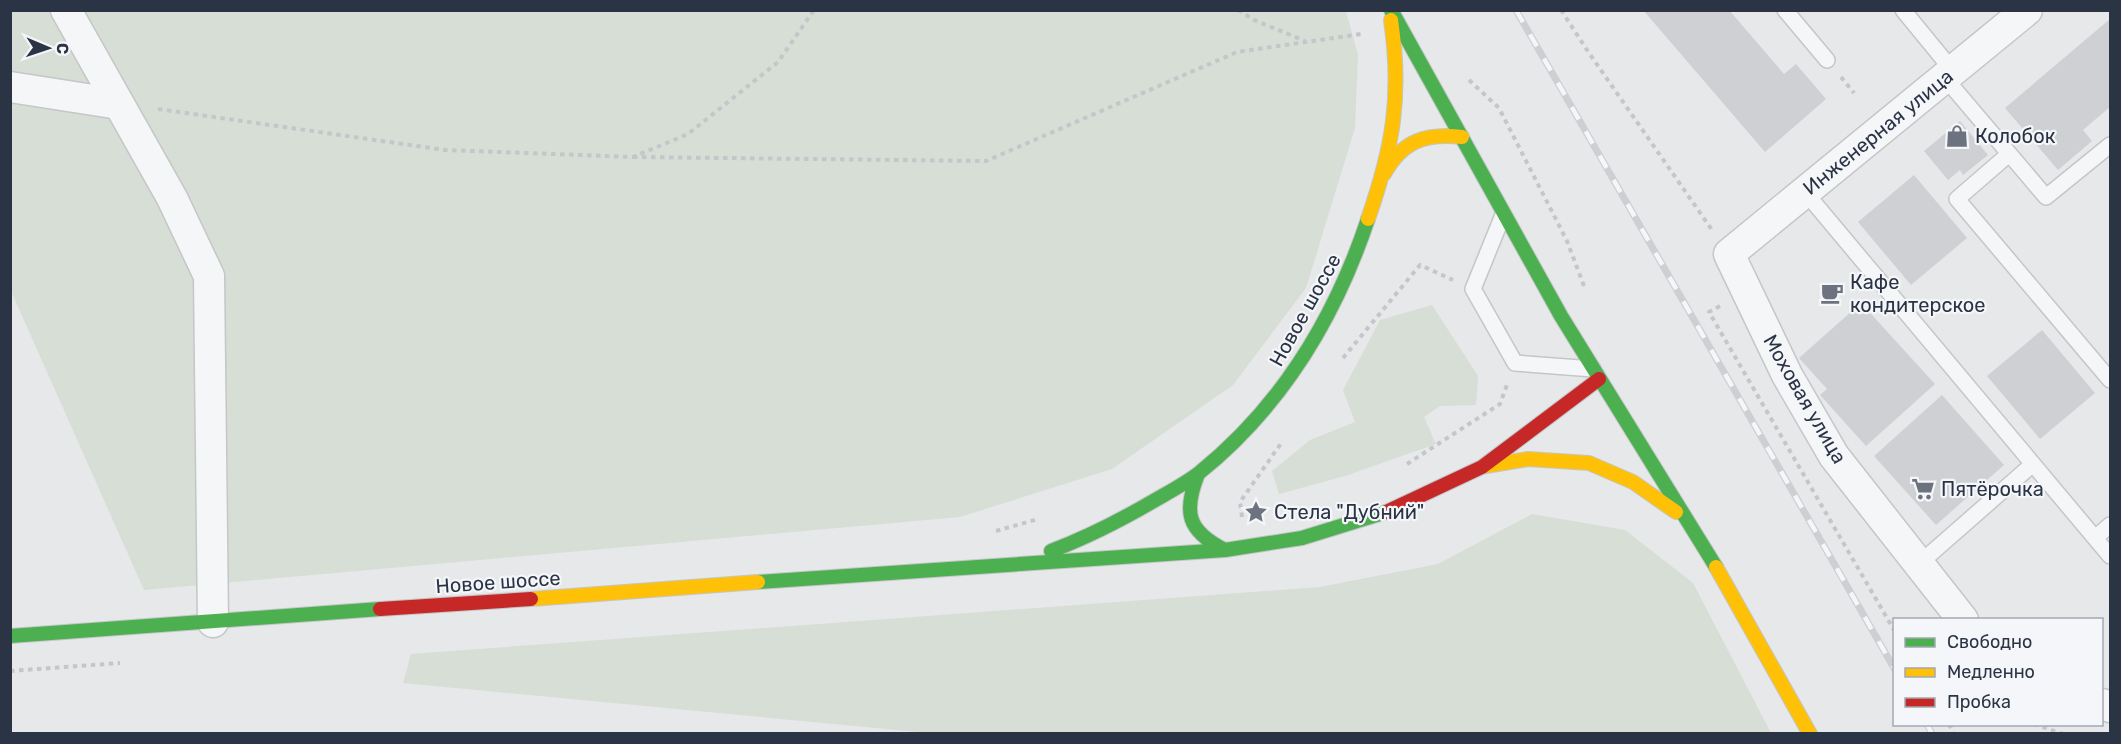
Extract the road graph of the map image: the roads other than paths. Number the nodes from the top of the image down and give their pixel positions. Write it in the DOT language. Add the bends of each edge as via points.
graph roads {
  1 [pos="66,10"];
  2 [pos="1390,10"];
  3 [pos="1785,10"];
  4 [pos="1903,10"];
  5 [pos="2027,10"];
  6 [pos="1827,60"];
  7 [pos="1949,74"];
  8 [pos="10,87"];
  9 [pos="118,104"];
  10 [pos="1462,137"];
  11 [pos="2110,145"];
  12 [pos="2009,154"];
  13 [pos="1381,181"];
  14 [pos="1805,192"];
  15 [pos="1504,212"];
  16 [pos="1729,254"];
  17 [pos="1596,374"];
  18 [pos="2110,381"];
  19 [pos="2033,464"];
  20 [pos="1482,467"];
  21 [pos="1198,474"];
  22 [pos="1687,520"];
  23 [pos="2110,525"];
  24 [pos="2095,538"];
  25 [pos="1225,550"];
  26 [pos="2110,556"];
  27 [pos="1920,563"];
  28 [pos="988,566"];
  29 [pos="1961,618"];
  30 [pos="213,622"];
  31 [pos="10,636"];
  32 [pos="1810,734"];
  1 -- 9 [label="street"];
  2 -- 10 [label="main road, Новое шоссе"];
  2 -- 13 [label="main road, Новое шоссе" via="1396,88 1390,147"];
  3 -- 6 [label="lane"];
  4 -- 7 [label="lane"];
  5 -- 7 [label="street, Инженерная улица"];
  7 -- 12 [label="lane"];
  7 -- 14 [label="street, Инженерная улица"];
  8 -- 9 [label="street"];
  9 -- 30 [label="street" via="172,198 209,276"];
  10 -- 13 [label="main road" via="1424,137 1407,146 1389,162"];
  10 -- 15 [label="main road, Новое шоссе"];
  11 -- 12 [label="lane" via="2046,197"];
  12 -- 18 [label="lane" via="1957,199"];
  13 -- 21 [label="main road, Новое шоссе" via="1355,261 1306,355 1259,415"];
  14 -- 16 [label="street, Инженерная улица"];
  14 -- 19 [label="lane"];
  15 -- 17 [label="main road, Новое шоссе"];
  15 -- 17 [label="lane" via="1473,289 1515,363"];
  16 -- 27 [label="street, Моховая улица" via="1788,375 1834,456"];
  17 -- 20 [label="main road, Новое шоссе"];
  17 -- 22 [label="main road"];
  19 -- 24 [label="lane"];
  19 -- 27 [label="lane"];
  20 -- 22 [label="main road, Новое шоссе" via="1528,459 1589,463 1633,482"];
  20 -- 25 [label="main road, Новое шоссе" via="1377,516 1302,538"];
  21 -- 25 [label="main road" via="1188,510 1195,531"];
  21 -- 28 [label="main road, Новое шоссе" via="1079,542"];
  22 -- 32 [label="main road"];
  23 -- 24 [label="lane"];
  24 -- 26 [label="lane"];
  25 -- 28 [label="main road, Новое шоссе"];
  27 -- 29 [label="street, Моховая улица"];
  28 -- 30 [label="main road, Новое шоссе"];
  30 -- 31 [label="main road, Новое шоссе"];
}
